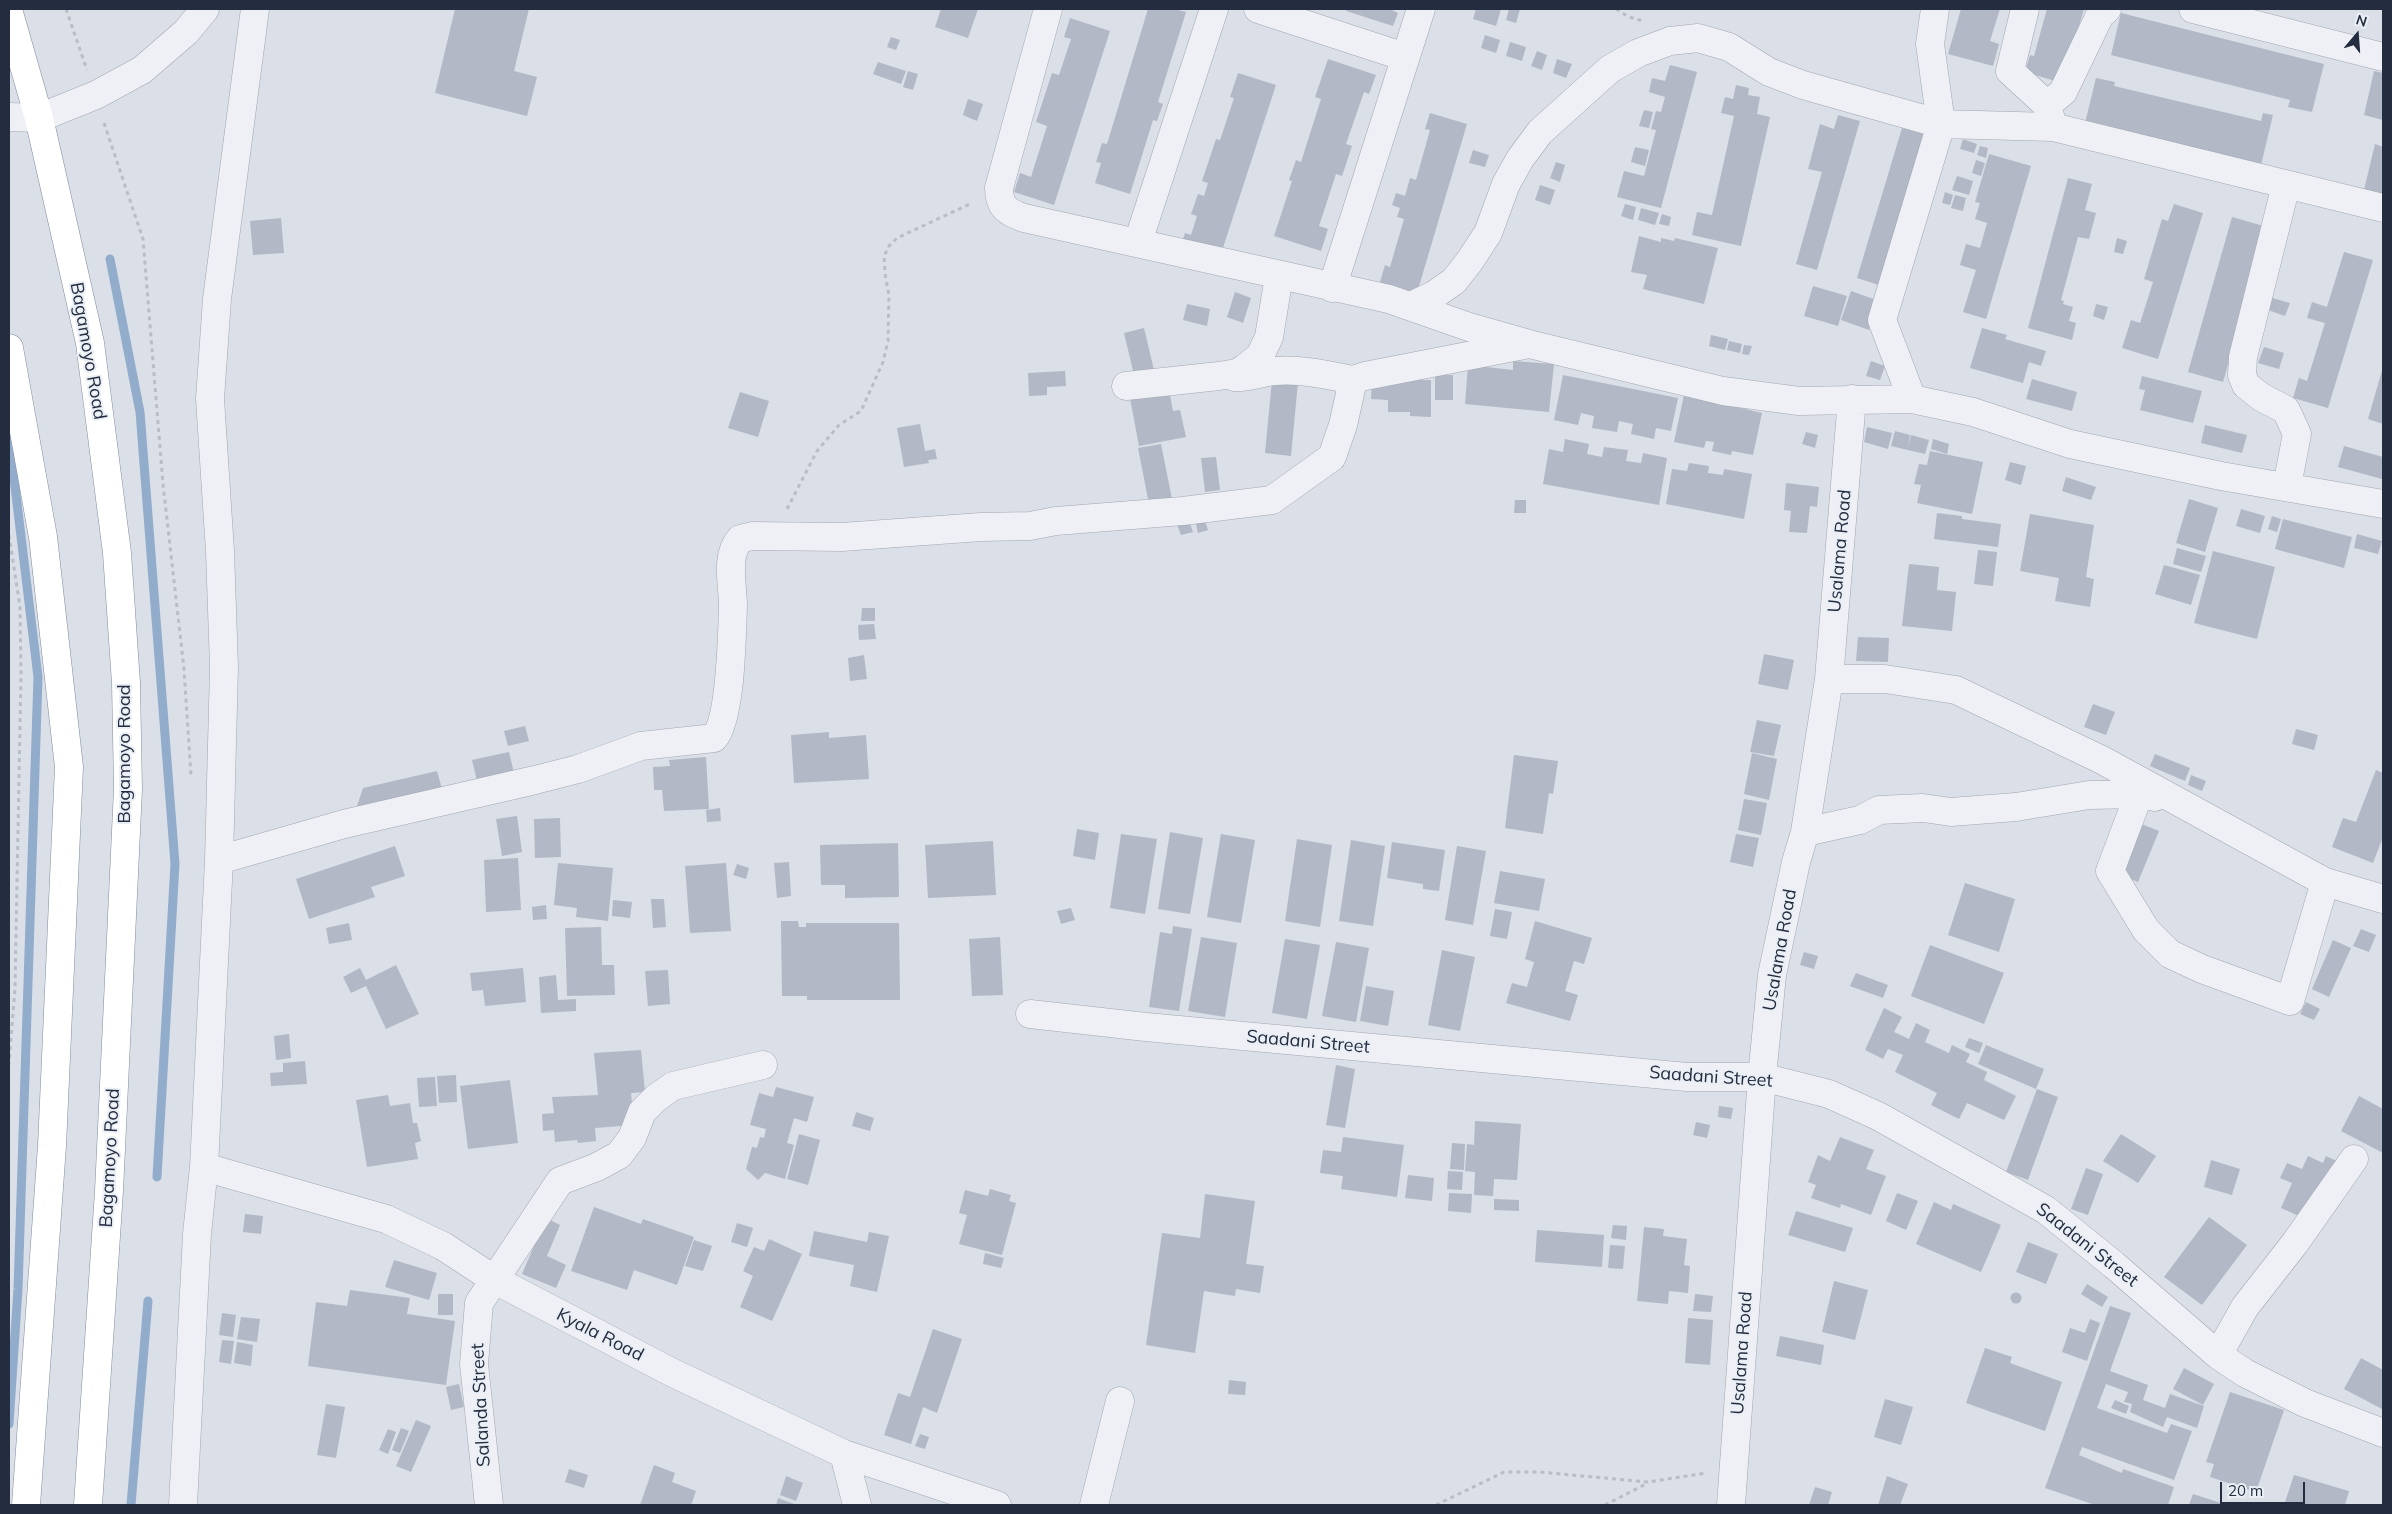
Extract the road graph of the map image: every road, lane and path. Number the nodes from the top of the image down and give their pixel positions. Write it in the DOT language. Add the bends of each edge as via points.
graph roads {
  1 [pos="66,9"];
  2 [pos="205,9"];
  3 [pos="256,9"];
  4 [pos="1048,9"];
  5 [pos="1214,9"];
  6 [pos="1258,9"];
  7 [pos="1422,9"];
  8 [pos="1935,9"];
  9 [pos="2025,9"];
  10 [pos="2107,9"];
  11 [pos="2192,9"];
  12 [pos="9,13"];
  13 [pos="1405,57"];
  14 [pos="2383,57"];
  15 [pos="96,95"];
  16 [pos="2050,116"];
  17 [pos="9,117"];
  18 [pos="39,118"];
  19 [pos="1941,124"];
  20 [pos="2286,185"];
  21 [pos="999,188"];
  22 [pos="2383,208"];
  23 [pos="1138,242"];
  24 [pos="1279,276"];
  25 [pos="1332,288"];
  26 [pos="1411,306"];
  27 [pos="1529,344"];
  28 [pos="9,348"];
  29 [pos="1219,376"];
  30 [pos="1353,380"];
  31 [pos="1126,386"];
  32 [pos="1852,398"];
  33 [pos="1912,399"];
  34 [pos="2287,486"];
  35 [pos="2383,504"];
  36 [pos="9,535"];
  37 [pos="752,536"];
  38 [pos="1829,679"];
  39 [pos="191,784"];
  40 [pos="2139,794"];
  41 [pos="2184,803"];
  42 [pos="1805,832"];
  43 [pos="219,860"];
  44 [pos="2324,882"];
  45 [pos="2383,899"];
  46 [pos="1030,1014"];
  47 [pos="9,1064"];
  48 [pos="763,1065"];
  49 [pos="1762,1077"];
  50 [pos="2354,1159"];
  51 [pos="204,1168"];
  52 [pos="494,1280"];
  53 [pos="2218,1355"];
  54 [pos="1120,1401"];
  55 [pos="2383,1433"];
  56 [pos="844,1454"];
  57 [pos="1733,1469"];
  58 [pos="1648,1482"];
  59 [pos="26,1505"];
  60 [pos="88,1505"];
  61 [pos="183,1505"];
  62 [pos="489,1505"];
  63 [pos="857,1505"];
  64 [pos="996,1505"];
  65 [pos="1094,1505"];
  66 [pos="1436,1505"];
  67 [pos="1605,1505"];
  68 [pos="1731,1505"];
  1 -- 15 [label="path"];
  2 -- 15 [label="street" via="186,32 142,70"];
  3 -- 43 [label="street" via="217,299 210,399 224,667"];
  4 -- 21 [label="street"];
  5 -- 23 [label="street"];
  6 -- 13 [label="street"];
  7 -- 13 [label="street"];
  8 -- 19 [label="street" via="1930,44"];
  9 -- 16 [label="street" via="2010,72"];
  10 -- 16 [label="street" via="2100,15"];
  11 -- 14 [label="street"];
  12 -- 18 [label="highway, Bagamoyo Road"];
  13 -- 25 [label="street"];
  15 -- 18 [label="street"];
  15 -- 39 [label="path" via="142,239 163,484 184,670"];
  16 -- 19 [label="street"];
  16 -- 20 [label="street"];
  17 -- 18 [label="street"];
  18 -- 60 [label="highway, Bagamoyo Road" via="90,344 117,553 126,683 128,789 109,1191"];
  19 -- 26 [label="street" via="1802,85 1770,72 1729,47 1698,38 1670,41 1638,53 1610,69 1540,132 1520,158 1506,184 1488,233 1470,262 1454,281"];
  19 -- 33 [label="street" via="1882,320"];
  20 -- 22 [label="street"];
  20 -- 34 [label="street" via="2243,357 2242,375 2246,385 2261,397 2286,410 2297,434"];
  21 -- 23 [label="street" via="1002,206 1008,213"];
  21 -- 37 [label="path" via="956,212 897,238 888,247 884,257 889,295 888,341 861,411 839,425 817,451 788,509"];
  23 -- 24 [label="street"];
  24 -- 25 [label="street"];
  24 -- 29 [label="street" via="1269,337 1260,356 1237,373"];
  25 -- 26 [label="street"];
  26 -- 27 [label="street"];
  27 -- 30 [label="street"];
  27 -- 32 [label="street" via="1723,391 1799,401"];
  28 -- 59 [label="highway" via="43,537 70,767 52,1146"];
  29 -- 30 [label="street" via="1246,378 1277,370 1315,372"];
  29 -- 31 [label="street"];
  30 -- 37 [label="street" via="1344,425 1332,457 1272,500 1184,512 1056,521 1030,526 842,537"];
  32 -- 33 [label="street"];
  32 -- 38 [label="street, Usalama Road"];
  33 -- 34 [label="street" via="1973,412 2070,444 2221,476"];
  34 -- 35 [label="street"];
  36 -- 47 [label="path" via="20,606 21,674 15,988"];
  37 -- 43 [label="street" via="740,539 732,551 726,706 719,732 714,738 641,746 578,769 344,824"];
  38 -- 41 [label="street" via="1885,679 1956,690"];
  38 -- 42 [label="street, Usalama Road"];
  40 -- 41 [label="street"];
  40 -- 42 [label="street" via="2089,795 2016,807 1951,812 1923,808 1879,810 1860,820"];
  40 -- 44 [label="street" via="2110,871 2146,930 2170,954 2290,1001"];
  41 -- 44 [label="street"];
  42 -- 49 [label="street, Usalama Road" via="1772,975"];
  43 -- 51 [label="street"];
  44 -- 45 [label="street"];
  46 -- 49 [label="street, Saadani Street" via="1687,1077"];
  48 -- 52 [label="street, Salanda Street" via="673,1086 656,1098 642,1112 632,1138 618,1155 560,1181"];
  49 -- 53 [label="street, Saadani Street" via="1829,1094 1878,1116 2046,1210"];
  49 -- 57 [label="street, Usalama Road"];
  50 -- 53 [label="street" via="2296,1243 2246,1307"];
  51 -- 52 [label="street, Kyala Road" via="386,1219 443,1246"];
  51 -- 61 [label="street" via="197,1234"];
  52 -- 56 [label="street, Kyala Road" via="671,1372"];
  52 -- 62 [label="street, Salanda Street" via="479,1303 474,1364"];
  53 -- 55 [label="street, Saadani Street" via="2245,1373 2305,1403"];
  54 -- 65 [label="street"];
  56 -- 63 [label="street"];
  56 -- 64 [label="street, Kyala Road"];
  57 -- 58 [label="path"];
  57 -- 68 [label="street, Usalama Road"];
  58 -- 66 [label="path" via="1504,1472"];
  58 -- 67 [label="path"];
}
